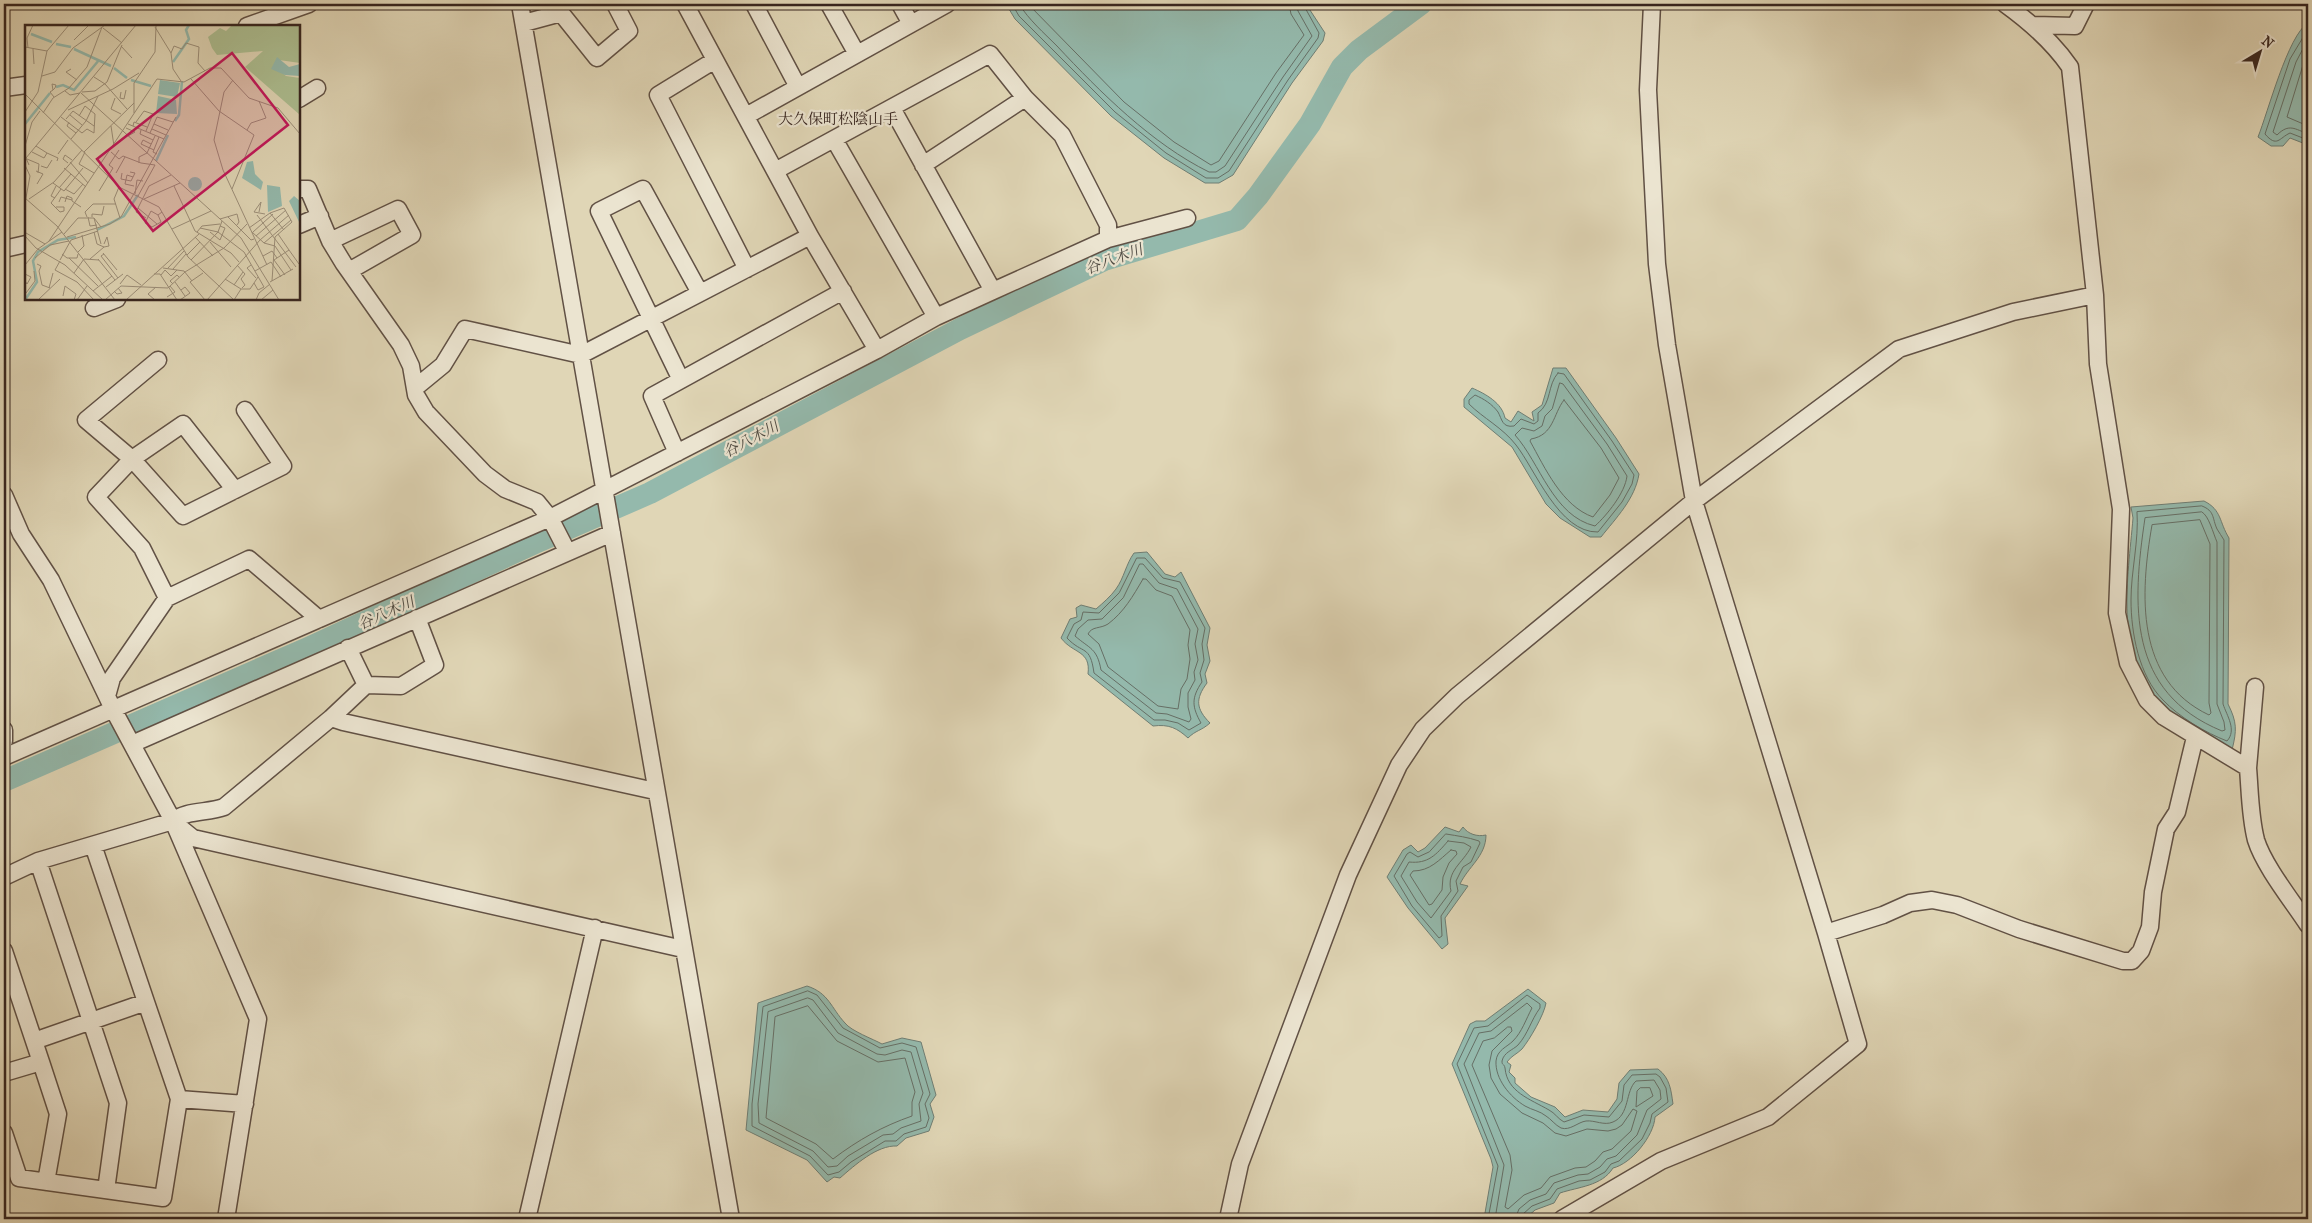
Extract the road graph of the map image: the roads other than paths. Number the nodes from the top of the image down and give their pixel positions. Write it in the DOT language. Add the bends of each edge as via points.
graph roads {
  1 [pos="309,4"];
  2 [pos="520,4"];
  3 [pos="615,4"];
  4 [pos="685,4"];
  5 [pos="754,4"];
  6 [pos="829,4"];
  7 [pos="900,4"];
  8 [pos="947,4"];
  9 [pos="1652,4"];
  10 [pos="2005,4"];
  11 [pos="2086,4"];
  12 [pos="292,7"];
  13 [pos="524,24"];
  14 [pos="911,24"];
  15 [pos="249,25"];
  16 [pos="2034,25"];
  17 [pos="857,54"];
  18 [pos="715,60"];
  19 [pos="25,85"];
  20 [pos="798,87"];
  21 [pos="4,88"];
  22 [pos="316,88"];
  23 [pos="300,98"];
  24 [pos="1025,98"];
  25 [pos="892,108"];
  26 [pos="746,116"];
  27 [pos="834,139"];
  28 [pos="923,165"];
  29 [pos="775,171"];
  30 [pos="300,189"];
  31 [pos="320,216"];
  32 [pos="1187,218"];
  33 [pos="300,225"];
  34 [pos="810,236"];
  35 [pos="1108,239"];
  36 [pos="330,241"];
  37 [pos="25,244"];
  38 [pos="4,249"];
  39 [pos="747,269"];
  40 [pos="349,271"];
  41 [pos="842,291"];
  42 [pos="993,291"];
  43 [pos="700,293"];
  44 [pos="2095,295"];
  45 [pos="114,300"];
  46 [pos="94,308"];
  47 [pos="936,317"];
  48 [pos="651,319"];
  49 [pos="878,350"];
  50 [pos="581,355"];
  51 [pos="158,360"];
  52 [pos="681,380"];
  53 [pos="415,388"];
  54 [pos="245,410"];
  55 [pos="677,453"];
  56 [pos="132,459"];
  57 [pos="235,490"];
  58 [pos="603,491"];
  59 [pos="4,496"];
  60 [pos="1694,501"];
  61 [pos="550,518"];
  62 [pos="612,533"];
  63 [pos="567,551"];
  64 [pos="167,598"];
  65 [pos="417,618"];
  66 [pos="319,619"];
  67 [pos="348,648"];
  68 [pos="366,685"];
  69 [pos="2255,687"];
  70 [pos="110,702"];
  71 [pos="330,718"];
  72 [pos="4,730"];
  73 [pos="2195,737"];
  74 [pos="4,740"];
  75 [pos="132,744"];
  76 [pos="4,757"];
  77 [pos="2248,768"];
  78 [pos="655,791"];
  79 [pos="173,821"];
  80 [pos="93,845"];
  81 [pos="38,861"];
  82 [pos="4,877"];
  83 [pos="2308,925"];
  84 [pos="594,928"];
  85 [pos="1826,933"];
  86 [pos="683,949"];
  87 [pos="4,951"];
  88 [pos="146,1002"];
  89 [pos="91,1022"];
  90 [pos="34,1042"];
  91 [pos="41,1062"];
  92 [pos="4,1073"];
  93 [pos="179,1099"];
  94 [pos="245,1104"];
  95 [pos="4,1133"];
  96 [pos="46,1182"];
  97 [pos="106,1190"];
  98 [pos="226,1219"];
  99 [pos="527,1219"];
  100 [pos="730,1219"];
  101 [pos="1228,1219"];
  102 [pos="1562,1219"];
  1 -- 12 [label="street"];
  2 -- 13 [label="street"];
  3 -- 13 [label="street" via="629,31 597,58 561,12"];
  4 -- 18 [label="street"];
  5 -- 20 [label="street"];
  6 -- 17 [label="street"];
  7 -- 14 [label="street"];
  8 -- 14 [label="street"];
  9 -- 60 [label="street" via="1648,99 1657,264 1667,345"];
  10 -- 16 [label="street"];
  11 -- 16 [label="street" via="2075,26"];
  12 -- 15 [label="street"];
  13 -- 50 [label="street"];
  14 -- 17 [label="street"];
  16 -- 44 [label="street" via="2070,67"];
  17 -- 20 [label="street"];
  18 -- 26 [label="street"];
  18 -- 39 [label="street" via="658,95"];
  19 -- 21 [label="street"];
  20 -- 26 [label="street"];
  22 -- 23 [label="street"];
  24 -- 25 [label="street" via="990,54"];
  24 -- 28 [label="street"];
  24 -- 35 [label="street" via="1062,135 1108,225"];
  25 -- 27 [label="street"];
  25 -- 28 [label="street"];
  26 -- 29 [label="street"];
  27 -- 29 [label="street"];
  27 -- 47 [label="street"];
  28 -- 42 [label="street"];
  29 -- 34 [label="street"];
  30 -- 31 [label="street" via="308,189"];
  31 -- 33 [label="street"];
  31 -- 36 [label="street"];
  32 -- 35 [label="street"];
  34 -- 39 [label="street"];
  34 -- 41 [label="street"];
  35 -- 42 [label="street"];
  36 -- 40 [label="street"];
  36 -- 40 [label="street" via="398,209 412,236"];
  37 -- 38 [label="street"];
  39 -- 43 [label="street"];
  40 -- 53 [label="street" via="401,345 411,366"];
  41 -- 49 [label="street"];
  41 -- 52 [label="street"];
  42 -- 47 [label="street"];
  43 -- 48 [label="street"];
  43 -- 48 [label="street" via="643,189 598,210"];
  44 -- 60 [label="street" via="2013,312 1899,349"];
  44 -- 73 [label="street" via="2098,364 2121,509 2117,613 2128,663 2147,700"];
  45 -- 46 [label="street"];
  47 -- 49 [label="street"];
  48 -- 50 [label="street"];
  48 -- 52 [label="street"];
  49 -- 55 [label="street"];
  50 -- 53 [label="street" via="465,329 443,365"];
  50 -- 58 [label="street"];
  51 -- 56 [label="street" via="86,420"];
  52 -- 55 [label="street" via="652,396"];
  53 -- 61 [label="street" via="426,412 485,474 505,489 538,502"];
  54 -- 57 [label="street" via="283,466"];
  55 -- 58 [label="street"];
  56 -- 57 [label="street" via="183,516"];
  56 -- 57 [label="street" via="183,424"];
  56 -- 64 [label="street" via="96,497 142,548"];
  58 -- 61 [label="street"];
  58 -- 62 [label="street"];
  59 -- 70 [label="street" via="21,534 51,580"];
  60 -- 85 [label="street"];
  60 -- 101 [label="street" via="1457,696 1423,729 1399,765 1348,875 1240,1164"];
  61 -- 63 [label="street"];
  61 -- 66 [label="street"];
  62 -- 63 [label="street"];
  62 -- 78 [label="street"];
  63 -- 65 [label="street"];
  64 -- 66 [label="street" via="249,559"];
  64 -- 70 [label="street" via="112,678"];
  65 -- 67 [label="street"];
  65 -- 68 [label="street" via="435,665 401,686"];
  66 -- 70 [label="street"];
  67 -- 68 [label="street"];
  67 -- 75 [label="street"];
  68 -- 71 [label="street"];
  69 -- 77 [label="street"];
  70 -- 75 [label="street"];
  70 -- 76 [label="street"];
  71 -- 78 [label="street"];
  71 -- 79 [label="street" via="224,806 211,812 180,815"];
  72 -- 74 [label="street"];
  73 -- 77 [label="street"];
  73 -- 85 [label="street" via="2176,812 2166,829 2153,892 2150,927 2141,951 2132,961 2019,929 1958,905 1932,900 1910,903"];
  75 -- 79 [label="street"];
  77 -- 83 [label="street" via="2251,814 2257,842"];
  78 -- 86 [label="street"];
  79 -- 80 [label="street"];
  79 -- 84 [label="street" via="193,838"];
  79 -- 94 [label="street" via="258,1020"];
  80 -- 81 [label="street"];
  80 -- 88 [label="street"];
  81 -- 82 [label="street"];
  81 -- 89 [label="street"];
  84 -- 86 [label="street"];
  84 -- 99 [label="street"];
  85 -- 102 [label="street" via="1858,1044 1768,1117 1661,1161"];
  86 -- 100 [label="street"];
  87 -- 90 [label="street"];
  88 -- 89 [label="street"];
  88 -- 93 [label="street"];
  89 -- 90 [label="street"];
  89 -- 97 [label="street" via="118,1103"];
  90 -- 91 [label="street"];
  91 -- 92 [label="street"];
  91 -- 96 [label="street" via="58,1114"];
  93 -- 94 [label="street"];
  93 -- 97 [label="street" via="163,1198"];
  94 -- 98 [label="street"];
  95 -- 96 [label="street" via="18,1178"];
  96 -- 97 [label="street"];
}
